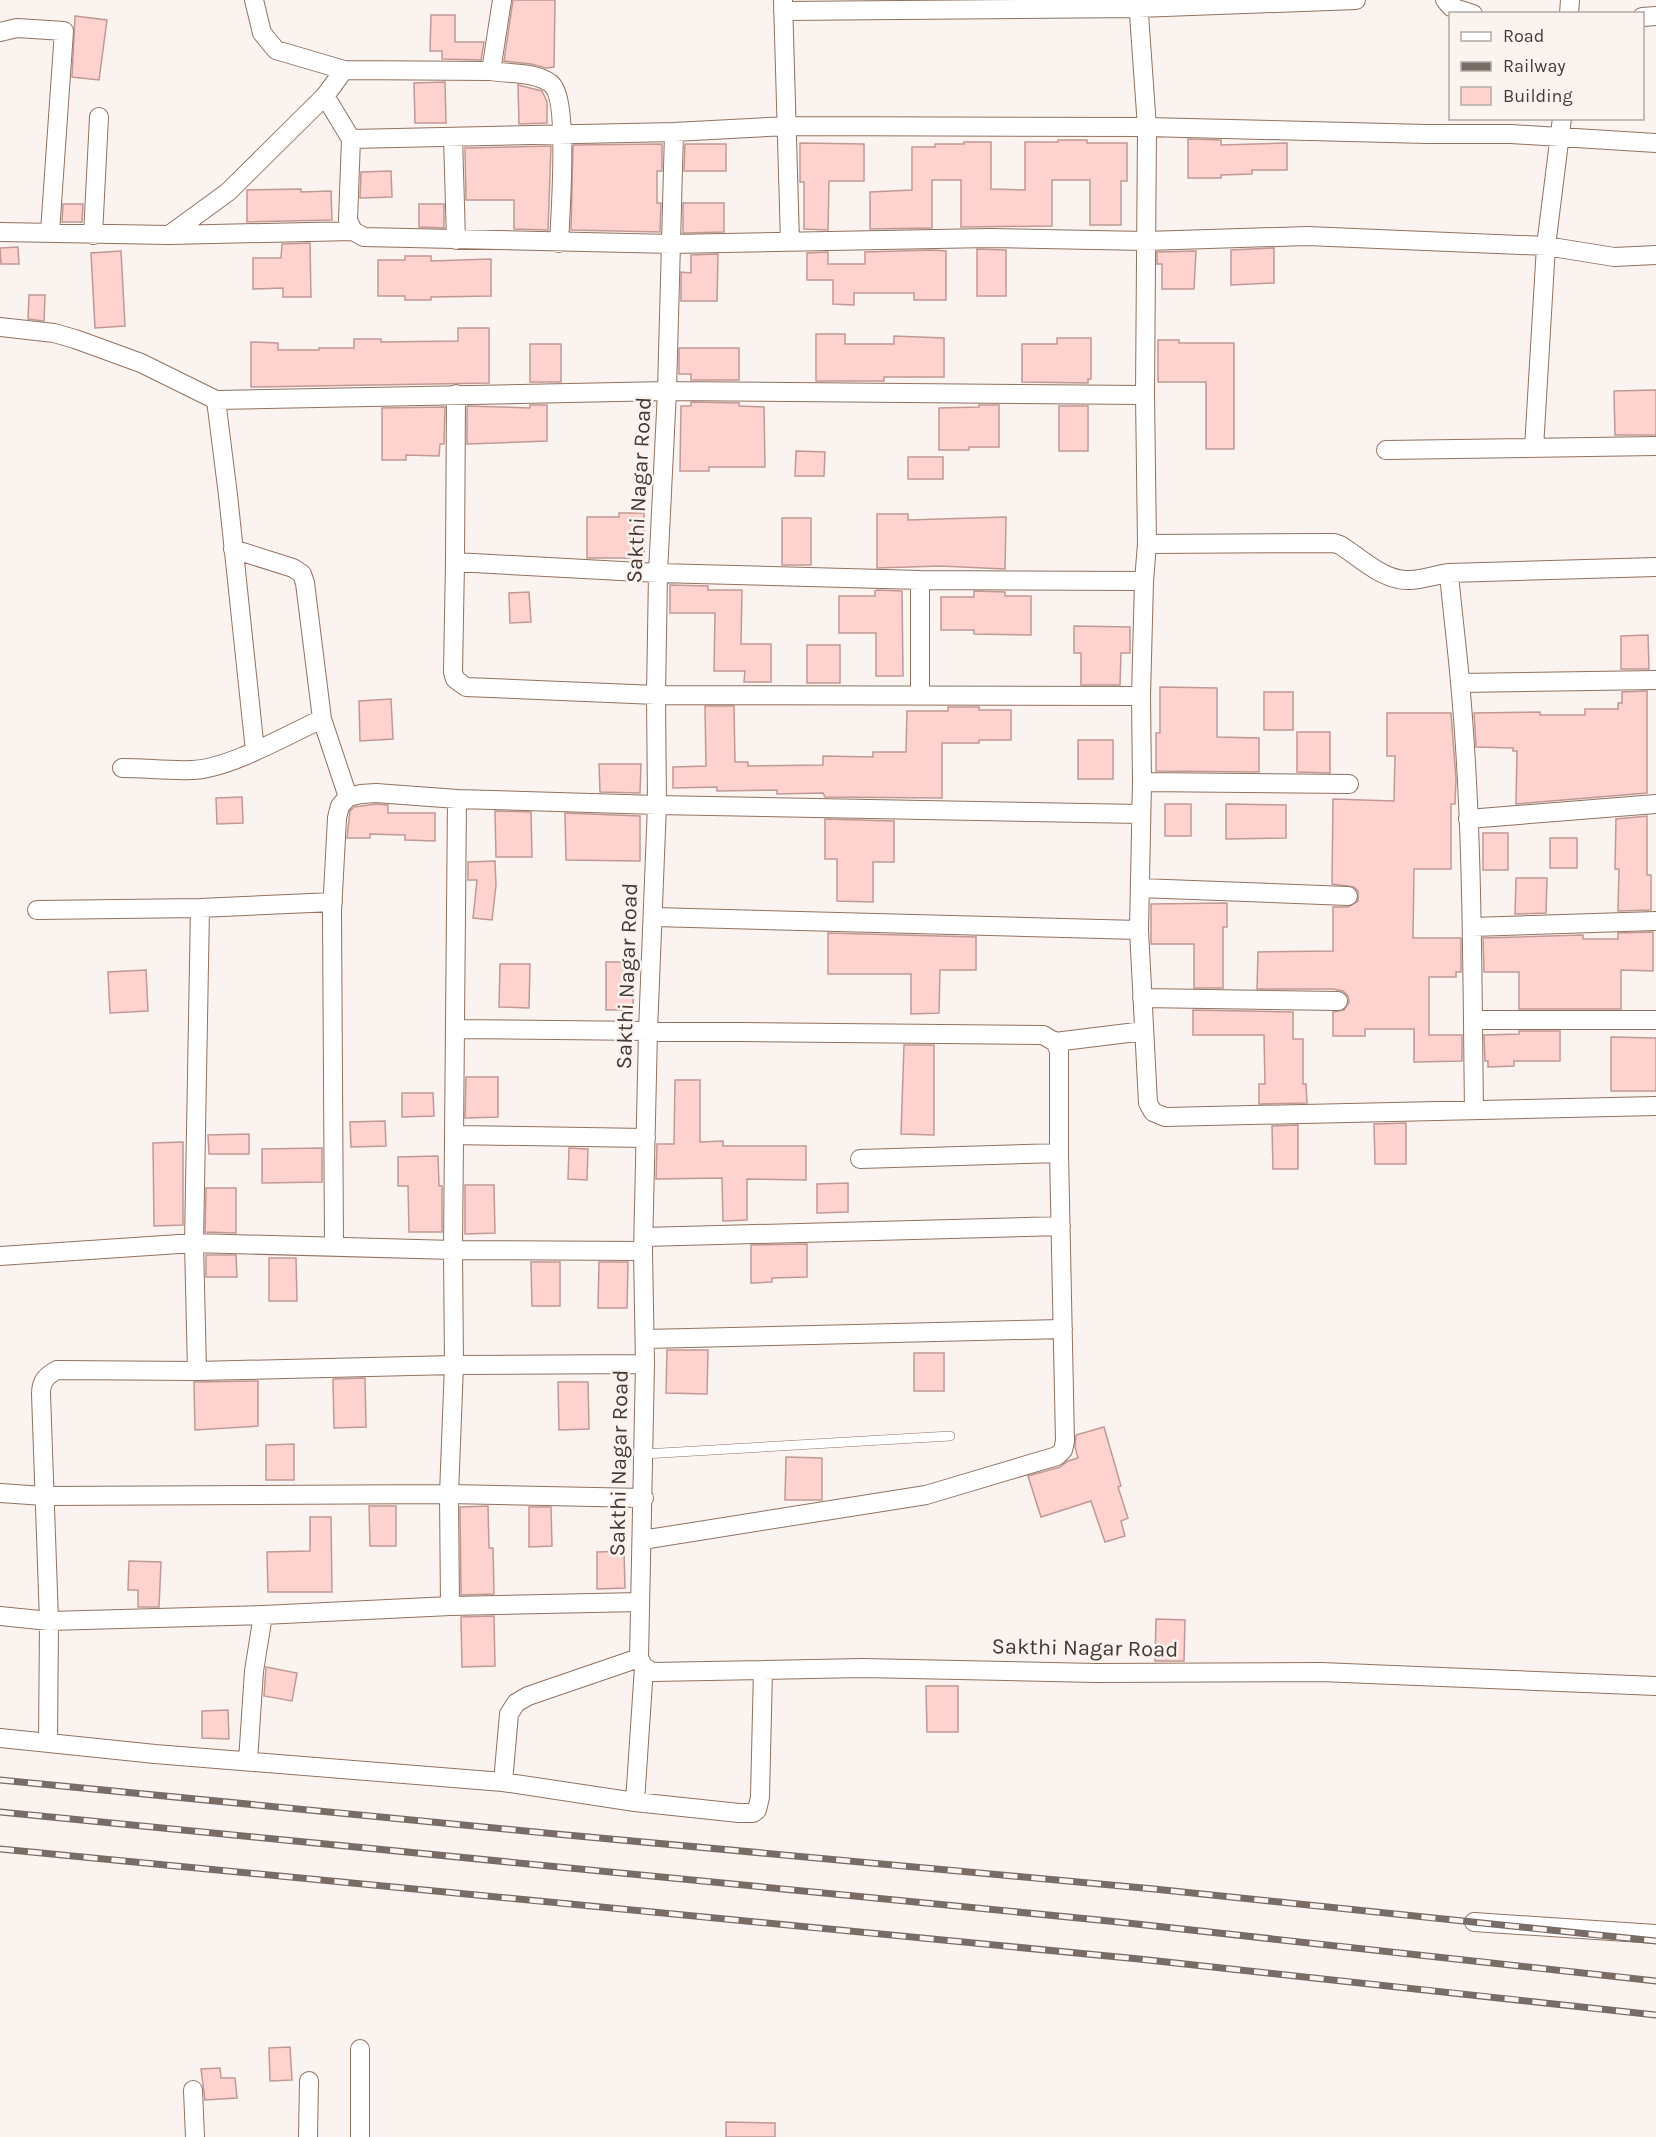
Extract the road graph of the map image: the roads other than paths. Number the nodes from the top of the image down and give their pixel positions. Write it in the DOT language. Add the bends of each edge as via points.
graph roads {
  1 [pos="254,0"];
  2 [pos="502,0"];
  3 [pos="1356,0"];
  4 [pos="1445,0"];
  5 [pos="1138,4"];
  6 [pos="783,5"];
  7 [pos="1467,12"];
  8 [pos="0,32"];
  9 [pos="344,70"];
  10 [pos="491,71"];
  11 [pos="325,96"];
  12 [pos="99,117"];
  13 [pos="786,126"];
  14 [pos="1147,127"];
  15 [pos="1561,128"];
  16 [pos="674,132"];
  17 [pos="563,135"];
  18 [pos="453,137"];
  19 [pos="351,140"];
  20 [pos="1656,143"];
  21 [pos="352,231"];
  22 [pos="0,232"];
  23 [pos="50,232"];
  24 [pos="93,235"];
  25 [pos="169,235"];
  26 [pos="456,240"];
  27 [pos="1146,241"];
  28 [pos="790,242"];
  29 [pos="559,243"];
  30 [pos="672,244"];
  31 [pos="1546,246"];
  32 [pos="1656,255"];
  33 [pos="0,327"];
  34 [pos="667,391"];
  35 [pos="456,394"];
  36 [pos="1145,395"];
  37 [pos="216,400"];
  38 [pos="1656,446"];
  39 [pos="1534,448"];
  40 [pos="1386,450"];
  41 [pos="1147,544"];
  42 [pos="233,549"];
  43 [pos="455,562"];
  44 [pos="1656,567"];
  45 [pos="658,573"];
  46 [pos="1449,573"];
  47 [pos="920,580"];
  48 [pos="1144,581"];
  49 [pos="1656,680"];
  50 [pos="1461,683"];
  51 [pos="656,695"];
  52 [pos="920,696"];
  53 [pos="1141,696"];
  54 [pos="322,719"];
  55 [pos="255,751"];
  56 [pos="122,768"];
  57 [pos="1142,782"];
  58 [pos="1350,784"];
  59 [pos="348,797"];
  60 [pos="457,799"];
  61 [pos="1656,804"];
  62 [pos="657,805"];
  63 [pos="1141,814"];
  64 [pos="1468,819"];
  65 [pos="1140,888"];
  66 [pos="1348,896"];
  67 [pos="333,902"];
  68 [pos="200,908"];
  69 [pos="37,910"];
  70 [pos="654,917"];
  71 [pos="1656,921"];
  72 [pos="1472,927"];
  73 [pos="1139,930"];
  74 [pos="1142,998"];
  75 [pos="1338,1001"];
  76 [pos="1473,1020"];
  77 [pos="1656,1020"];
  78 [pos="456,1029"];
  79 [pos="648,1031"];
  80 [pos="1144,1031"];
  81 [pos="1055,1041"];
  82 [pos="1656,1106"];
  83 [pos="1474,1110"];
  84 [pos="454,1135"];
  85 [pos="646,1138"];
  86 [pos="1059,1153"];
  87 [pos="860,1159"];
  88 [pos="1061,1226"];
  89 [pos="194,1243"];
  90 [pos="643,1244"];
  91 [pos="334,1245"];
  92 [pos="453,1250"];
  93 [pos="0,1256"];
  94 [pos="1063,1329"];
  95 [pos="645,1339"];
  96 [pos="645,1364"];
  97 [pos="454,1365"];
  98 [pos="197,1371"];
  99 [pos="950,1436"];
  100 [pos="644,1454"];
  101 [pos="0,1493"];
  102 [pos="449,1494"];
  103 [pos="44,1496"];
  104 [pos="644,1498"];
  105 [pos="642,1540"];
  106 [pos="640,1602"];
  107 [pos="450,1606"];
  108 [pos="263,1615"];
  109 [pos="0,1616"];
  110 [pos="49,1621"];
  111 [pos="642,1663"];
  112 [pos="763,1670"];
  113 [pos="1656,1686"];
  114 [pos="0,1738"];
  115 [pos="48,1743"];
  116 [pos="248,1761"];
  117 [pos="503,1782"];
  118 [pos="635,1802"];
  119 [pos="1474,1922"];
  120 [pos="1656,1934"];
  121 [pos="360,2049"];
  122 [pos="309,2081"];
  123 [pos="193,2090"];
  124 [pos="195,2137"];
  125 [pos="308,2137"];
  126 [pos="360,2137"];
  1 -- 9 [label="street" via="262,33 276,50"];
  2 -- 10 [label="street"];
  3 -- 5 [label="street"];
  4 -- 7 [label="street" via="1451,7"];
  5 -- 6 [label="street"];
  5 -- 14 [label="street"];
  6 -- 13 [label="street"];
  8 -- 23 [label="street" via="17,28 64,31"];
  9 -- 10 [label="street"];
  9 -- 11 [label="street"];
  10 -- 17 [label="street" via="539,77 553,84 560,100"];
  11 -- 19 [label="street"];
  11 -- 25 [label="street" via="228,192"];
  12 -- 24 [label="street"];
  13 -- 14 [label="street"];
  13 -- 16 [label="street"];
  13 -- 28 [label="street"];
  14 -- 15 [label="street"];
  14 -- 27 [label="street"];
  15 -- 20 [label="street"];
  15 -- 31 [label="street"];
  16 -- 17 [label="street"];
  16 -- 30 [label="street, Sakthi Nagar Road"];
  17 -- 18 [label="street"];
  17 -- 29 [label="street"];
  18 -- 19 [label="street"];
  18 -- 26 [label="street"];
  19 -- 21 [label="street" via="348,220"];
  21 -- 25 [label="street"];
  21 -- 26 [label="street" via="364,237"];
  22 -- 23 [label="street"];
  23 -- 24 [label="street"];
  24 -- 25 [label="street"];
  26 -- 29 [label="street"];
  27 -- 28 [label="street" via="988,238"];
  27 -- 31 [label="street" via="1307,236"];
  27 -- 36 [label="street"];
  28 -- 30 [label="street"];
  29 -- 30 [label="street"];
  30 -- 34 [label="street, Sakthi Nagar Road"];
  31 -- 32 [label="street" via="1614,257"];
  31 -- 39 [label="street"];
  33 -- 37 [label="street" via="75,339 141,363"];
  34 -- 35 [label="street"];
  34 -- 36 [label="street"];
  34 -- 45 [label="street, Sakthi Nagar Road"];
  35 -- 37 [label="street"];
  35 -- 43 [label="street"];
  36 -- 41 [label="street"];
  37 -- 42 [label="street"];
  38 -- 39 [label="street"];
  39 -- 40 [label="street"];
  41 -- 46 [label="street" via="1334,543 1394,578 1410,580"];
  41 -- 48 [label="street"];
  42 -- 54 [label="street" via="302,574"];
  42 -- 55 [label="street"];
  43 -- 45 [label="street"];
  43 -- 51 [label="street" via="453,672 459,683 480,688"];
  44 -- 46 [label="street"];
  45 -- 47 [label="street"];
  45 -- 51 [label="street, Sakthi Nagar Road"];
  46 -- 50 [label="street"];
  47 -- 48 [label="street"];
  47 -- 52 [label="street"];
  48 -- 53 [label="street"];
  49 -- 50 [label="street"];
  50 -- 64 [label="street"];
  51 -- 52 [label="street"];
  51 -- 62 [label="street, Sakthi Nagar Road"];
  52 -- 53 [label="street"];
  53 -- 57 [label="street"];
  54 -- 55 [label="street"];
  54 -- 59 [label="street"];
  55 -- 56 [label="street" via="214,767 193,770"];
  57 -- 58 [label="street"];
  57 -- 63 [label="street"];
  59 -- 60 [label="street" via="376,793"];
  59 -- 67 [label="street" via="337,818"];
  60 -- 62 [label="street"];
  60 -- 78 [label="street"];
  61 -- 64 [label="street"];
  62 -- 63 [label="street"];
  62 -- 70 [label="street, Sakthi Nagar Road"];
  63 -- 65 [label="street"];
  64 -- 72 [label="street"];
  65 -- 66 [label="street"];
  65 -- 73 [label="street"];
  67 -- 68 [label="street"];
  67 -- 91 [label="street"];
  68 -- 69 [label="street"];
  68 -- 89 [label="street"];
  70 -- 73 [label="street"];
  70 -- 79 [label="street, Sakthi Nagar Road"];
  71 -- 72 [label="street"];
  72 -- 76 [label="street"];
  73 -- 74 [label="street"];
  74 -- 75 [label="street"];
  74 -- 80 [label="street"];
  76 -- 77 [label="street"];
  76 -- 83 [label="street"];
  78 -- 79 [label="street"];
  78 -- 84 [label="street"];
  79 -- 81 [label="street" via="1043,1035"];
  79 -- 85 [label="street, Sakthi Nagar Road"];
  80 -- 81 [label="street"];
  80 -- 83 [label="street" via="1148,1103 1153,1112 1165,1117"];
  81 -- 86 [label="street" via="1059,1051"];
  82 -- 83 [label="street"];
  84 -- 85 [label="street"];
  84 -- 92 [label="street"];
  85 -- 90 [label="street, Sakthi Nagar Road"];
  86 -- 87 [label="street"];
  86 -- 88 [label="street"];
  88 -- 90 [label="street"];
  88 -- 94 [label="street"];
  89 -- 91 [label="street"];
  89 -- 93 [label="street"];
  89 -- 98 [label="street"];
  90 -- 92 [label="street"];
  90 -- 95 [label="street, Sakthi Nagar Road"];
  91 -- 92 [label="street"];
  92 -- 97 [label="street"];
  94 -- 95 [label="street"];
  94 -- 105 [label="street" via="1065,1441 1057,1456 926,1495"];
  95 -- 96 [label="street, Sakthi Nagar Road"];
  96 -- 97 [label="street"];
  96 -- 100 [label="street, Sakthi Nagar Road"];
  97 -- 98 [label="street"];
  97 -- 102 [label="street"];
  98 -- 103 [label="street" via="57,1370 50,1374 41,1386"];
  99 -- 100 [label="lane"];
  100 -- 104 [label="street, Sakthi Nagar Road"];
  101 -- 103 [label="street"];
  102 -- 103 [label="street"];
  102 -- 104 [label="street"];
  102 -- 107 [label="street"];
  103 -- 110 [label="street"];
  104 -- 105 [label="street, Sakthi Nagar Road"];
  105 -- 106 [label="street, Sakthi Nagar Road"];
  106 -- 107 [label="street"];
  106 -- 111 [label="street, Sakthi Nagar Road"];
  107 -- 108 [label="street"];
  108 -- 110 [label="street"];
  108 -- 116 [label="street" via="254,1671"];
  109 -- 110 [label="street"];
  110 -- 115 [label="street"];
  111 -- 112 [label="street, Sakthi Nagar Road" via="652,1672"];
  111 -- 117 [label="street" via="528,1696 516,1703 509,1714"];
  111 -- 118 [label="street"];
  112 -- 113 [label="street, Sakthi Nagar Road" via="1322,1672"];
  112 -- 118 [label="street" via="757,1810 739,1813"];
  114 -- 115 [label="street"];
  115 -- 116 [label="street"];
  116 -- 117 [label="street"];
  117 -- 118 [label="street"];
  119 -- 120 [label="street"];
  121 -- 126 [label="street"];
  122 -- 125 [label="street"];
  123 -- 124 [label="street"];
}
